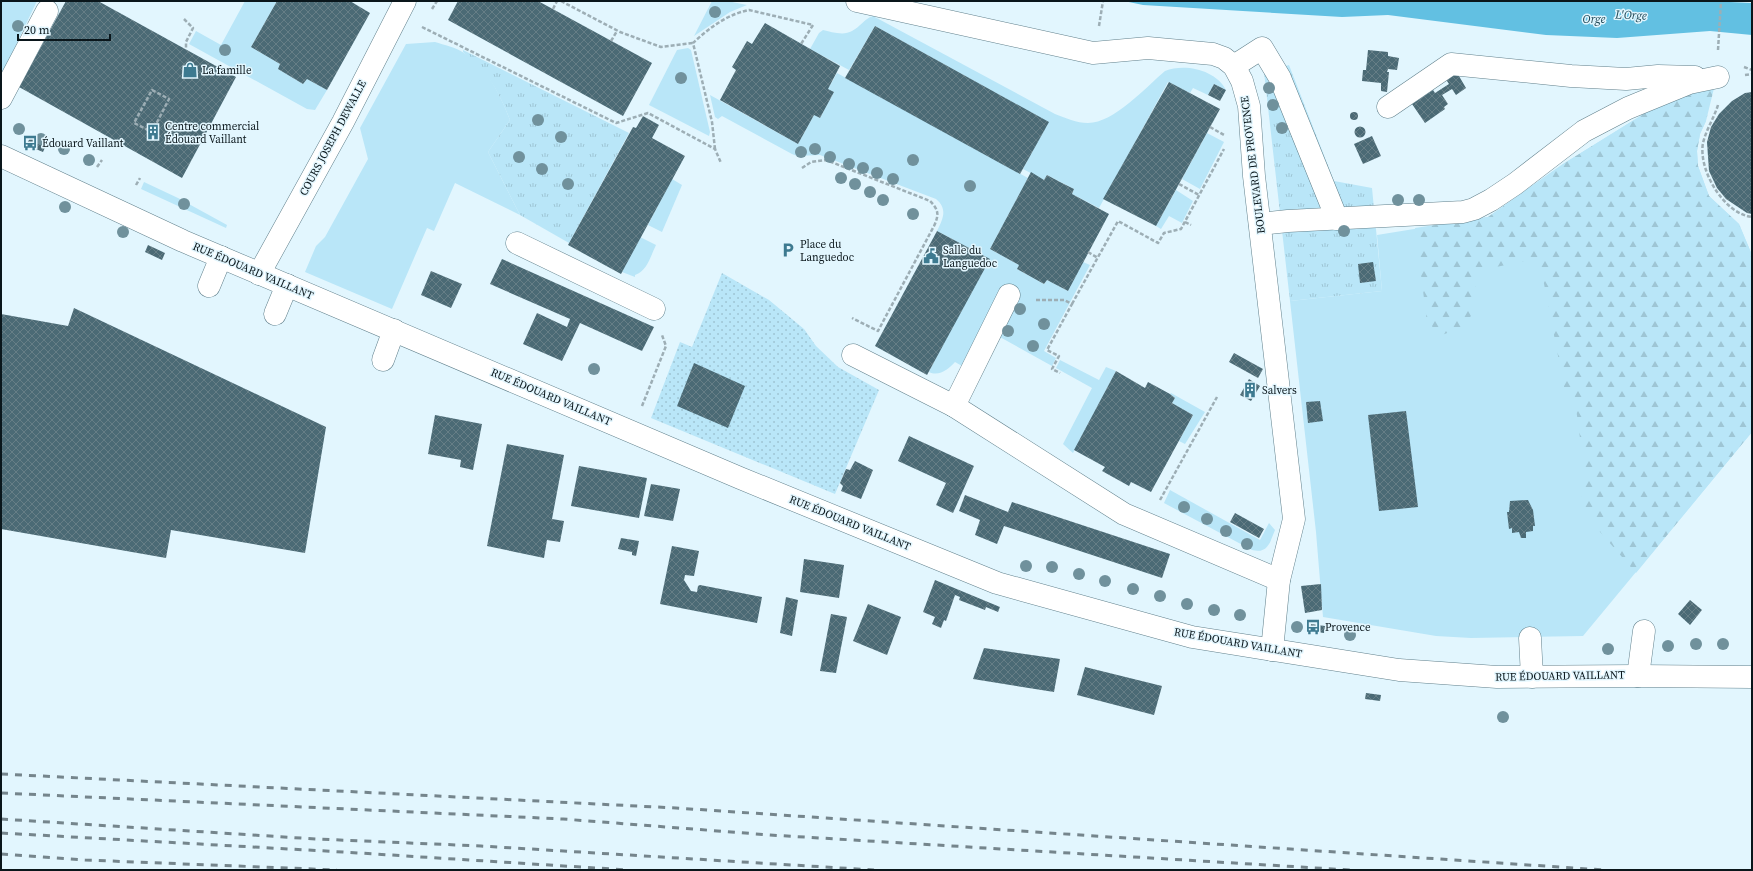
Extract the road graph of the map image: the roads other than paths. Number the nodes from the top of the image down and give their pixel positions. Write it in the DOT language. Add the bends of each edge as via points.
graph roads {
  1 [pos="857,1"];
  2 [pos="401,9"];
  3 [pos="47,11"];
  4 [pos="1234,66"];
  5 [pos="1,98"];
  6 [pos="1388,107"];
  7 [pos="1,156"];
  8 [pos="1337,219"];
  9 [pos="1260,224"];
  10 [pos="517,243"];
  11 [pos="221,257"];
  12 [pos="259,274"];
  13 [pos="287,285"];
  14 [pos="209,286"];
  15 [pos="1009,295"];
  16 [pos="654,309"];
  17 [pos="275,314"];
  18 [pos="394,330"];
  19 [pos="853,355"];
  20 [pos="383,360"];
  21 [pos="954,406"];
  22 [pos="1279,580"];
  23 [pos="1644,631"];
  24 [pos="1530,638"];
  25 [pos="1272,650"];
  26 [pos="1638,676"];
  27 [pos="1532,677"];
  28 [pos="1752,677"];
  1 -- 4 [label="street" via="1094,53 1148,48 1213,54"];
  2 -- 12 [label="street, COURS JOSEPH DEWALLE" via="343,122"];
  3 -- 5 [label="street"];
  4 -- 8 [label="street" via="1262,48 1280,78"];
  4 -- 9 [label="street, BOULEVARD DE PROVENCE" via="1242,81 1248,106"];
  6 -- 8 [label="street" via="1451,64 1626,79 1658,76 1718,77 1689,83 1628,108 1584,131 1515,184 1474,209 1463,212"];
  7 -- 11 [label="street, RUE ÉDOUARD VAILLANT"];
  8 -- 9 [label="street"];
  9 -- 22 [label="street, BOULEVARD DE PROVENCE" via="1294,519"];
  10 -- 16 [label="street"];
  11 -- 12 [label="street, RUE ÉDOUARD VAILLANT"];
  11 -- 14 [label="street"];
  12 -- 13 [label="street, RUE ÉDOUARD VAILLANT"];
  13 -- 17 [label="street"];
  13 -- 18 [label="street, RUE ÉDOUARD VAILLANT"];
  15 -- 21 [label="street"];
  18 -- 20 [label="street"];
  18 -- 25 [label="street, RUE ÉDOUARD VAILLANT" via="997,583 1192,637"];
  19 -- 21 [label="street"];
  21 -- 22 [label="street" via="1124,514"];
  22 -- 25 [label="street, BOULEVARD DE PROVENCE"];
  23 -- 26 [label="street"];
  24 -- 27 [label="street"];
  25 -- 27 [label="street, RUE ÉDOUARD VAILLANT" via="1428,673 1497,678"];
  26 -- 27 [label="street, RUE ÉDOUARD VAILLANT"];
  26 -- 28 [label="street, RUE ÉDOUARD VAILLANT"];
}
